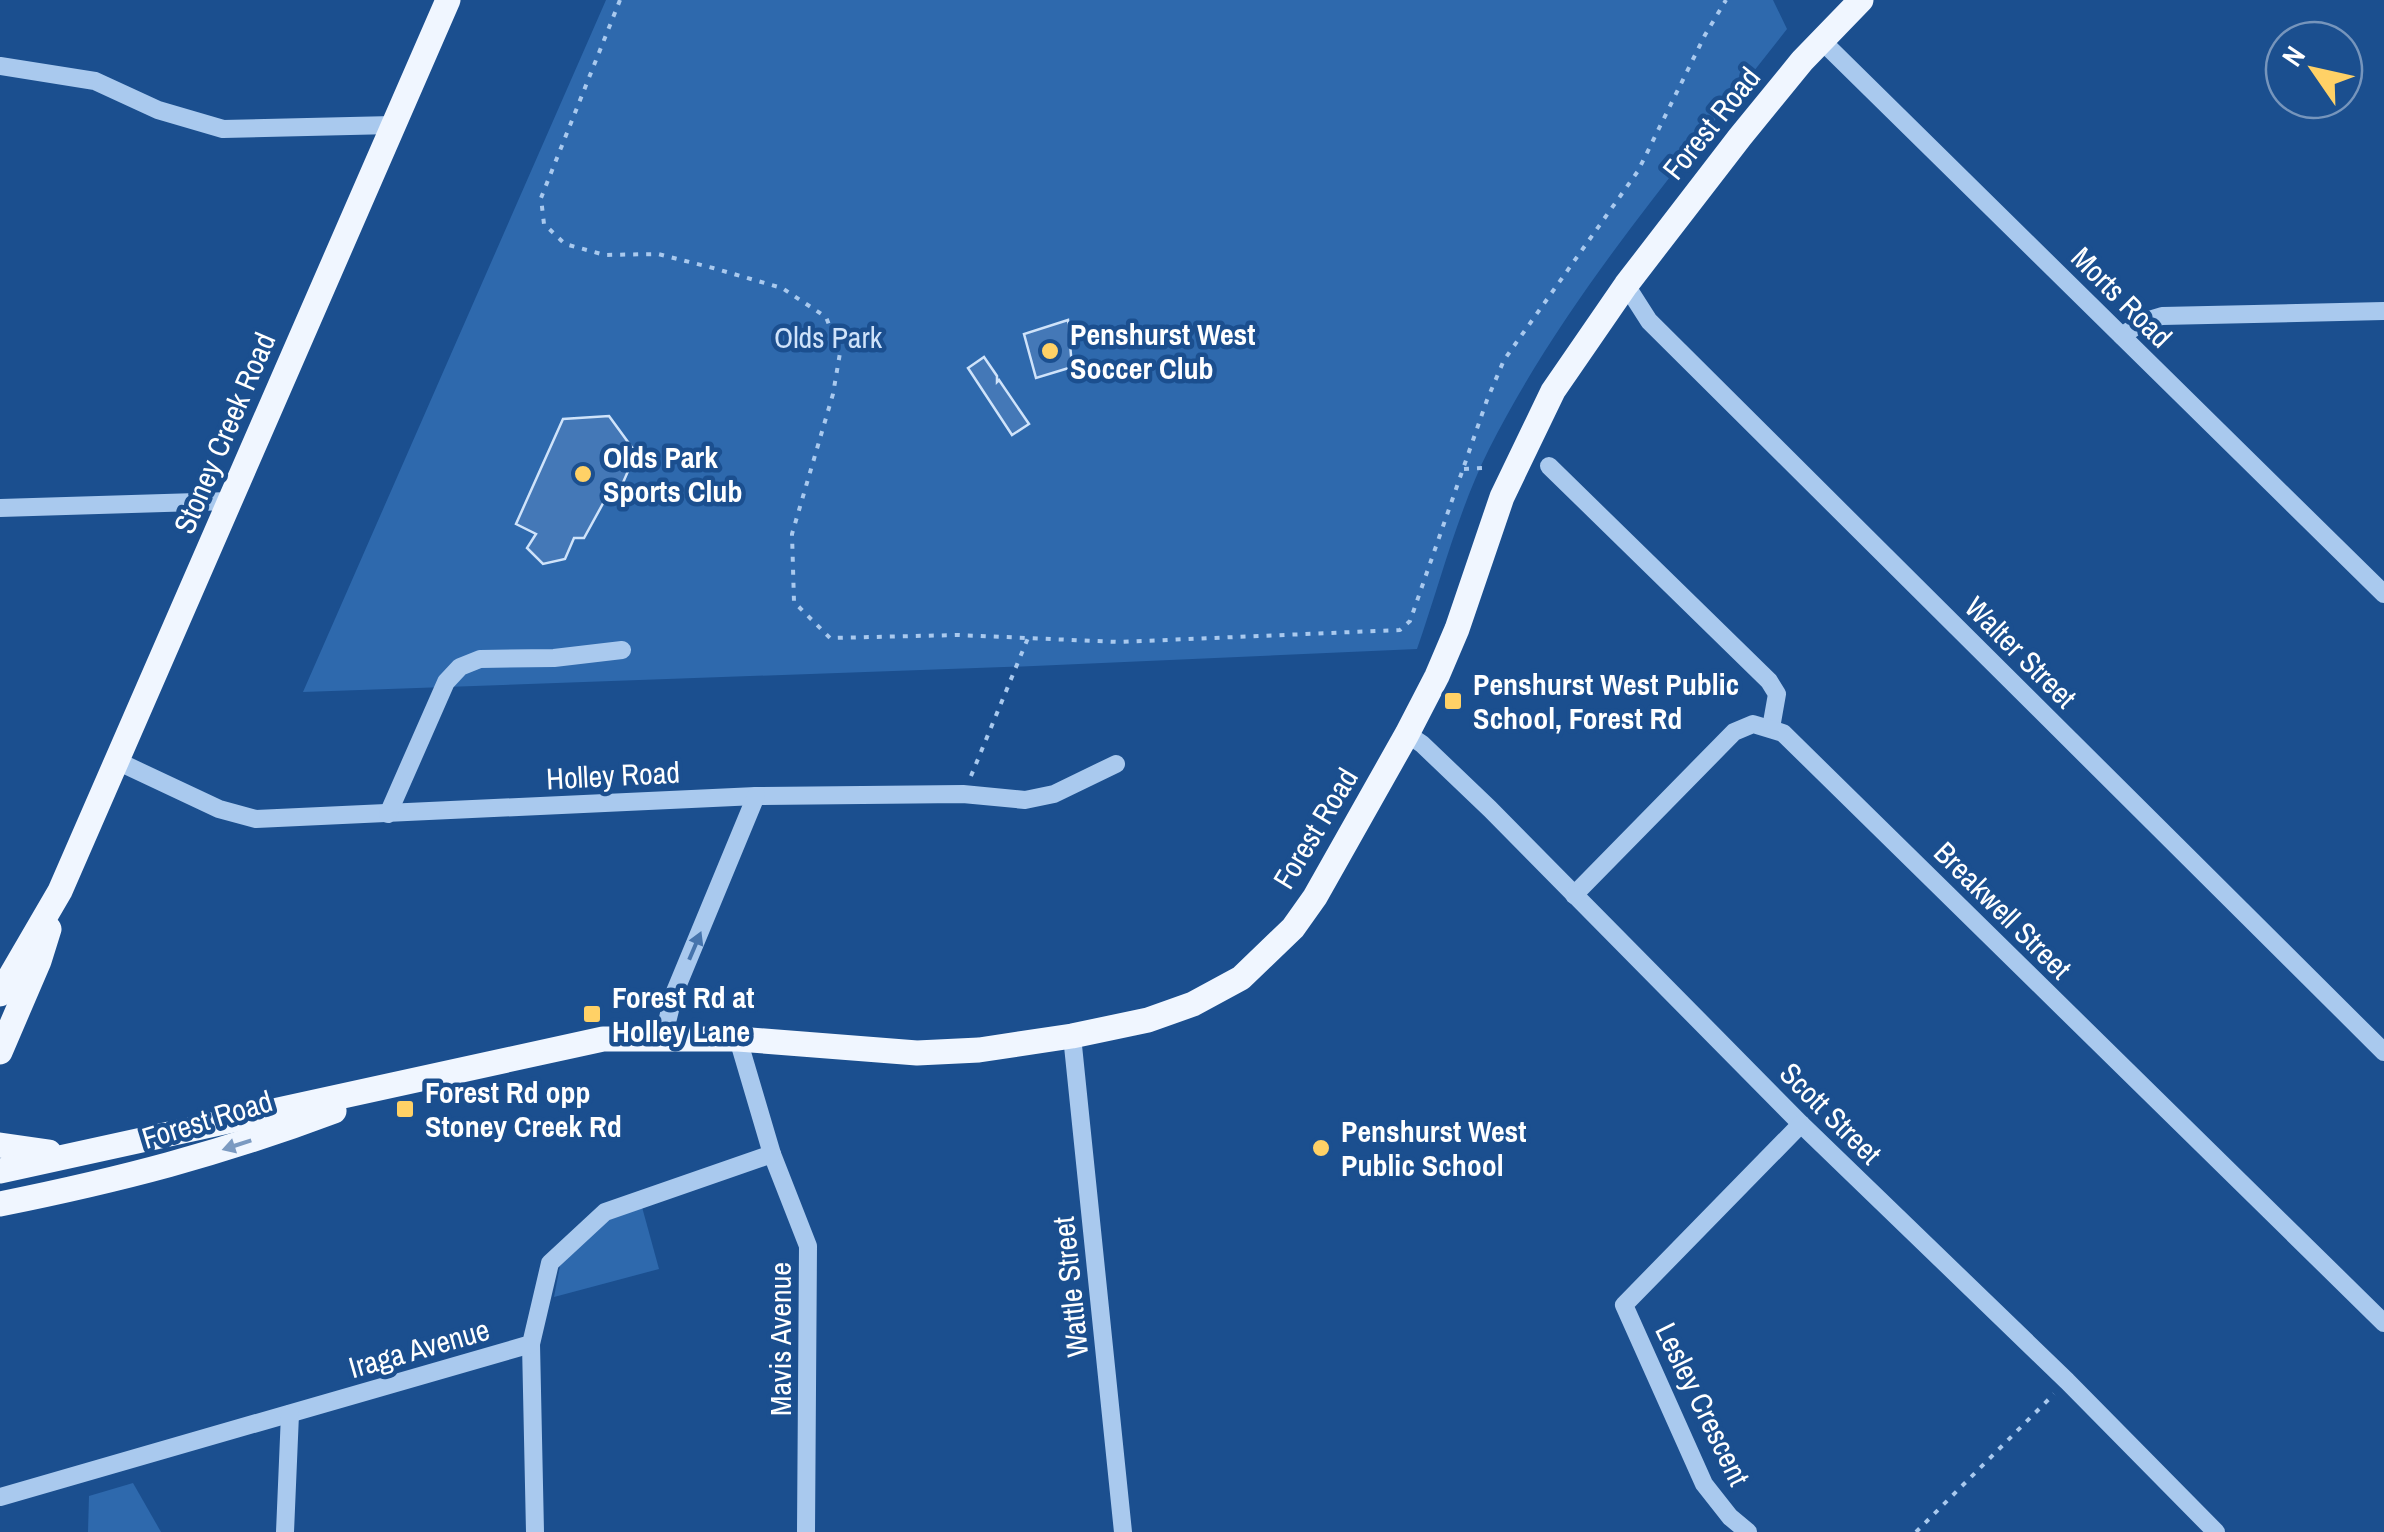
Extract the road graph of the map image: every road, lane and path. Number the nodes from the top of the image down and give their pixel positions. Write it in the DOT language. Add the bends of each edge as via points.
graph roads {
  1 [pos="448,0"];
  2 [pos="620,0"];
  3 [pos="1726,0"];
  4 [pos="1861,0"];
  5 [pos="1821,40"];
  6 [pos="0,66"];
  7 [pos="393,124"];
  8 [pos="1626,284"];
  9 [pos="2384,311"];
  10 [pos="2122,336"];
  11 [pos="1549,466"];
  12 [pos="1484,468"];
  13 [pos="1463,469"];
  14 [pos="230,501"];
  15 [pos="0,508"];
  16 [pos="2384,592"];
  17 [pos="1028,638"];
  18 [pos="622,650"];
  19 [pos="1771,728"];
  20 [pos="1407,734"];
  21 [pos="117,761"];
  22 [pos="1116,764"];
  23 [pos="963,794"];
  24 [pos="756,796"];
  25 [pos="388,814"];
  26 [pos="60,891"];
  27 [pos="1574,895"];
  28 [pos="0,994"];
  29 [pos="1072,1036"];
  30 [pos="663,1038"];
  31 [pos="738,1039"];
  32 [pos="0,1052"];
  33 [pos="2384,1052"];
  34 [pos="427,1075"];
  35 [pos="1800,1124"];
  36 [pos="0,1145"];
  37 [pos="81,1154"];
  38 [pos="772,1154"];
  39 [pos="0,1170"];
  40 [pos="0,1204"];
  41 [pos="2384,1323"];
  42 [pos="531,1344"];
  43 [pos="2067,1381"];
  44 [pos="290,1414"];
  45 [pos="0,1497"];
  46 [pos="285,1532"];
  47 [pos="535,1532"];
  48 [pos="806,1532"];
  49 [pos="1123,1532"];
  50 [pos="1748,1532"];
  51 [pos="1916,1532"];
  52 [pos="2216,1532"];
  1 -- 7 [label="main road, Stoney Creek Road"];
  2 -- 17 [label="path" via="541,198 544,224 565,244 605,255 658,254 782,288 826,317 840,354 792,534 794,602 830,638"];
  3 -- 13 [label="path" via="1638,171 1504,360"];
  4 -- 5 [label="main road, Forest Road"];
  5 -- 8 [label="main road, Forest Road"];
  5 -- 10 [label="street, Morts Road"];
  6 -- 7 [label="street" via="95,82 223,129"];
  7 -- 14 [label="main road, Stoney Creek Road"];
  8 -- 20 [label="main road, Forest Road" via="1526,444 1450,645"];
  8 -- 33 [label="street, Walter Street" via="1649,321"];
  9 -- 10 [label="street" via="2162,316"];
  10 -- 16 [label="street, Morts Road"];
  11 -- 19 [label="street" via="1769,681 1776,694"];
  12 -- 13 [label="path"];
  13 -- 17 [label="path" via="1410,621 1400,630 1119,642"];
  14 -- 15 [label="street"];
  14 -- 21 [label="main road, Stoney Creek Road"];
  17 -- 23 [label="path"];
  18 -- 25 [label="street" via="480,659 460,667 446,682"];
  19 -- 27 [label="street" via="1744,726 1723,741"];
  19 -- 41 [label="street, Breakwell Street" via="1790,738"];
  20 -- 27 [label="street, Scott Street"];
  20 -- 29 [label="main road, Forest Road" via="1315,896 1269,954 1193,1004"];
  21 -- 25 [label="street, Holley Road" via="219,809 256,818"];
  21 -- 26 [label="main road, Stoney Creek Road"];
  22 -- 23 [label="street, Holley Road" via="1054,794 1025,800"];
  23 -- 24 [label="street, Holley Road"];
  24 -- 25 [label="street, Holley Road"];
  30 -- 24 [label="street, one-way" via="674,994"];
  26 -- 28 [label="main road, Stoney Creek Road"];
  26 -- 32 [label="main road, Stoney Creek Road" via="40,961"];
  27 -- 35 [label="street, Scott Street"];
  29 -- 31 [label="main road, Forest Road" via="945,1053"];
  29 -- 49 [label="street, Wattle Street"];
  30 -- 31 [label="main road, Forest Road"];
  30 -- 34 [label="main road, Forest Road" via="603,1039"];
  31 -- 38 [label="street, Mavis Avenue"];
  34 -- 37 [label="main road, Forest Road"];
  34 -- 40 [label="main road, Forest Road, one-way" via="189,1162"];
  35 -- 43 [label="street, Scott Street"];
  35 -- 50 [label="street, Lesley Crescent" via="1624,1305 1704,1484"];
  36 -- 37 [label="main road"];
  37 -- 39 [label="main road, Forest Road"];
  38 -- 42 [label="street, Iraga Avenue" via="605,1212 550,1264"];
  38 -- 48 [label="street, Mavis Avenue" via="808,1246"];
  42 -- 44 [label="street, Iraga Avenue"];
  42 -- 47 [label="street"];
  43 -- 51 [label="path"];
  43 -- 52 [label="street, Scott Street"];
  44 -- 45 [label="street, Iraga Avenue"];
  44 -- 46 [label="street"];
}
